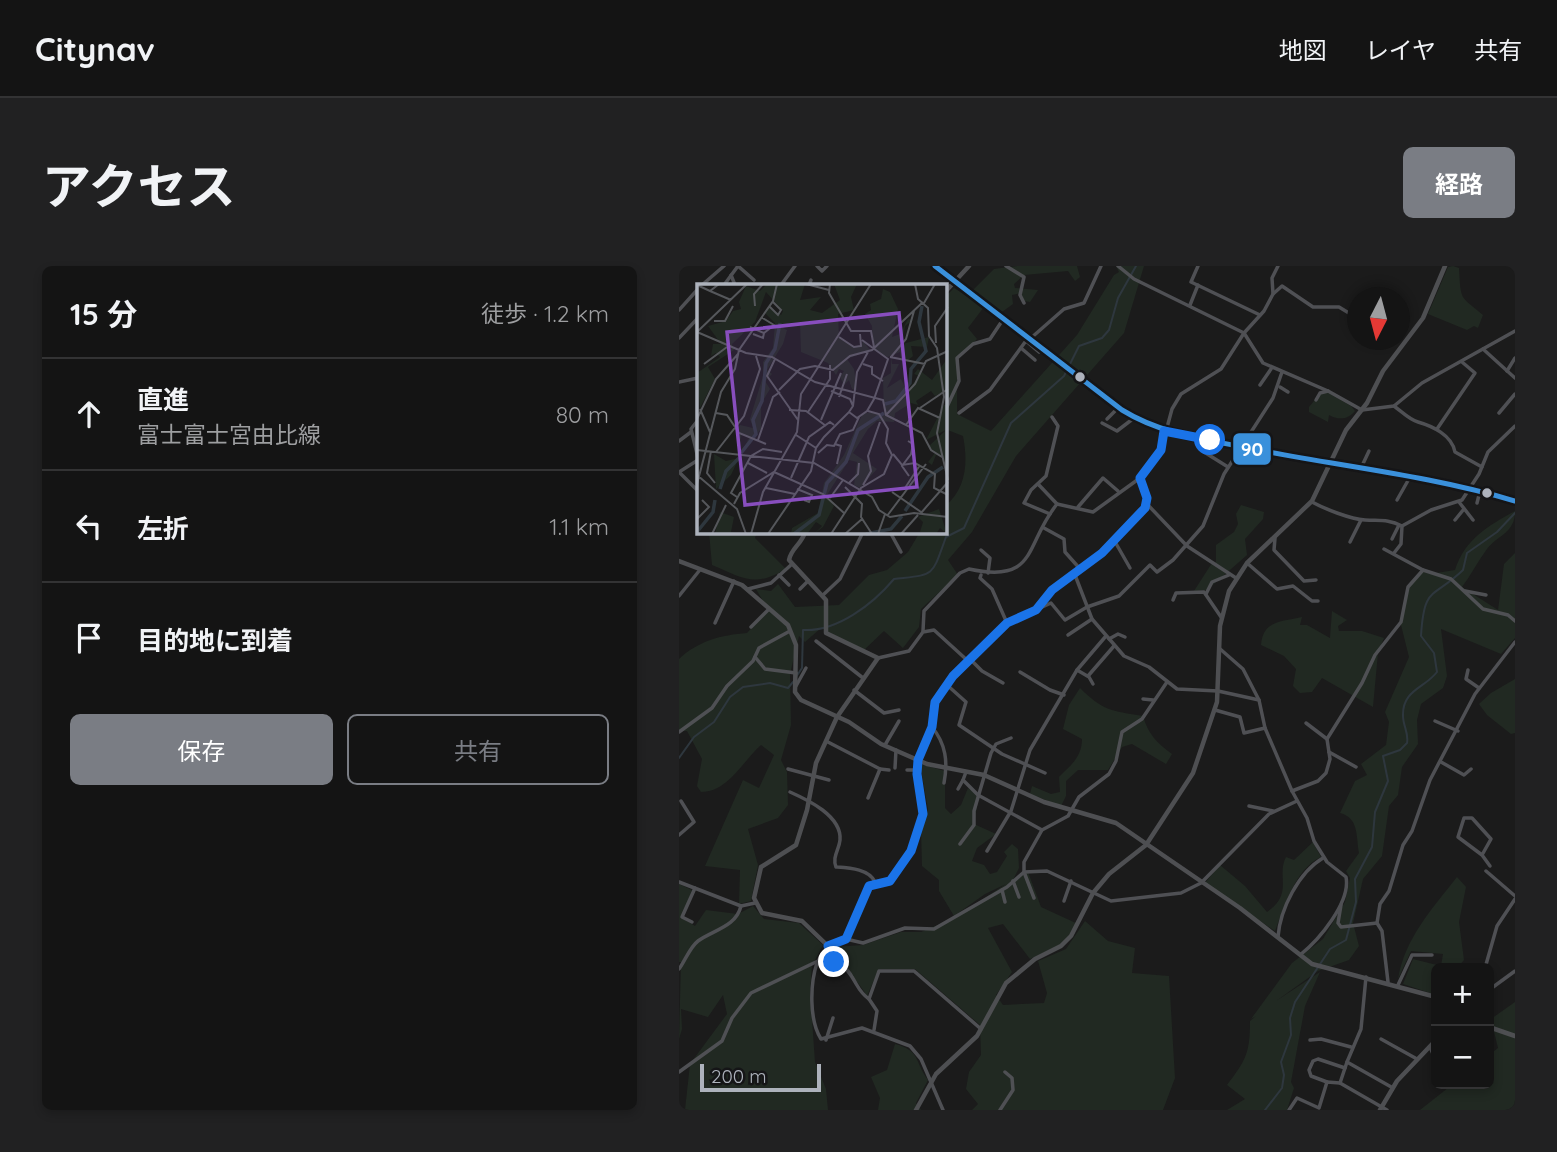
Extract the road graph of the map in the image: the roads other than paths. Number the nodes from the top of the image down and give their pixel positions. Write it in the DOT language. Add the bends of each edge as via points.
graph roads {
  1 [pos="724,266"];
  2 [pos="738,266"];
  3 [pos="795,266"];
  4 [pos="817,266"];
  5 [pos="827,266"];
  6 [pos="935,266"];
  7 [pos="969,266"];
  8 [pos="1006,266"];
  9 [pos="1101,266"];
  10 [pos="1118,266"];
  11 [pos="1198,266"];
  12 [pos="1278,266"];
  13 [pos="1445,266"];
  14 [pos="1019,268"];
  15 [pos="731,275"];
  16 [pos="754,280"];
  17 [pos="785,280"];
  18 [pos="955,281"];
  19 [pos="703,284"];
  20 [pos="725,284"];
  21 [pos="734,284"];
  22 [pos="782,284"];
  23 [pos="791,284"];
  24 [pos="1198,285"];
  25 [pos="697,290"];
  26 [pos="947,290"];
  27 [pos="1273,294"];
  28 [pos="1024,303"];
  29 [pos="1190,304"];
  30 [pos="679,310"];
  31 [pos="1347,312"];
  32 [pos="1260,315"];
  33 [pos="1005,318"];
  34 [pos="697,319"];
  35 [pos="1515,331"];
  36 [pos="1244,333"];
  37 [pos="1410,336"];
  38 [pos="679,338"];
  39 [pos="1029,339"];
  40 [pos="1021,348"];
  41 [pos="1483,348"];
  42 [pos="1399,350"];
  43 [pos="1039,352"];
  44 [pos="1515,358"];
  45 [pos="1035,360"];
  46 [pos="1462,362"];
  47 [pos="1272,368"];
  48 [pos="1506,371"];
  49 [pos="1282,372"];
  50 [pos="697,378"];
  51 [pos="1515,378"];
  52 [pos="679,382"];
  53 [pos="1261,385"];
  54 [pos="1280,387"];
  55 [pos="1288,391"];
  56 [pos="1328,391"];
  57 [pos="1515,394"];
  58 [pos="1273,399"];
  59 [pos="1316,400"];
  60 [pos="1279,403"];
  61 [pos="1394,406"];
  62 [pos="947,407"];
  63 [pos="1118,407"];
  64 [pos="1362,410"];
  65 [pos="959,413"];
  66 [pos="1499,413"];
  67 [pos="1262,414"];
  68 [pos="1052,417"];
  69 [pos="1134,418"];
  70 [pos="1268,418"];
  71 [pos="1107,419"];
  72 [pos="697,422"];
  73 [pos="1102,422"];
  74 [pos="1515,426"];
  75 [pos="1437,429"];
  76 [pos="1164,431"];
  77 [pos="691,432"];
  78 [pos="1198,438"];
  79 [pos="679,441"];
  80 [pos="1240,447"];
  81 [pos="1369,450"];
  82 [pos="697,455"];
  83 [pos="697,460"];
  84 [pos="1329,465"];
  85 [pos="1228,467"];
  86 [pos="1482,467"];
  87 [pos="1360,470"];
  88 [pos="1410,477"];
  89 [pos="1140,478"];
  90 [pos="1039,484"];
  91 [pos="1472,488"];
  92 [pos="697,490"];
  93 [pos="1481,490"];
  94 [pos="1118,491"];
  95 [pos="1397,499"];
  96 [pos="1515,500"];
  97 [pos="1312,501"];
  98 [pos="1459,502"];
  99 [pos="1477,503"];
  100 [pos="1057,504"];
  101 [pos="1147,504"];
  102 [pos="1078,507"];
  103 [pos="1464,509"];
  104 [pos="1050,514"];
  105 [pos="1361,520"];
  106 [pos="1455,520"];
  107 [pos="1473,520"];
  108 [pos="1401,526"];
  109 [pos="1044,528"];
  110 [pos="804,534"];
  111 [pos="862,534"];
  112 [pos="891,534"];
  113 [pos="1275,537"];
  114 [pos="1392,539"];
  115 [pos="1114,540"];
  116 [pos="1350,542"];
  117 [pos="1187,545"];
  118 [pos="1384,549"];
  119 [pos="981,550"];
  120 [pos="901,552"];
  121 [pos="1393,554"];
  122 [pos="679,561"];
  123 [pos="792,564"];
  124 [pos="1247,564"];
  125 [pos="1130,568"];
  126 [pos="1081,570"];
  127 [pos="1423,570"];
  128 [pos="699,571"];
  129 [pos="988,573"];
  130 [pos="779,575"];
  131 [pos="981,575"];
  132 [pos="1075,575"];
  133 [pos="1229,575"];
  134 [pos="1236,578"];
  135 [pos="1315,580"];
  136 [pos="733,581"];
  137 [pos="809,581"];
  138 [pos="789,585"];
  139 [pos="748,589"];
  140 [pos="800,589"];
  141 [pos="1465,591"];
  142 [pos="1206,594"];
  143 [pos="823,595"];
  144 [pos="1486,595"];
  145 [pos="679,596"];
  146 [pos="1173,600"];
  147 [pos="1318,601"];
  148 [pos="1087,607"];
  149 [pos="769,609"];
  150 [pos="1036,610"];
  151 [pos="1221,617"];
  152 [pos="1092,619"];
  153 [pos="1515,621"];
  154 [pos="715,623"];
  155 [pos="1007,623"];
  156 [pos="751,627"];
  157 [pos="792,629"];
  158 [pos="923,632"];
  159 [pos="1068,635"];
  160 [pos="1108,638"];
  161 [pos="1125,638"];
  162 [pos="816,640"];
  163 [pos="1515,642"];
  164 [pos="1114,646"];
  165 [pos="1219,648"];
  166 [pos="755,657"];
  167 [pos="878,658"];
  168 [pos="969,660"];
  169 [pos="806,668"];
  170 [pos="1077,670"];
  171 [pos="1468,670"];
  172 [pos="1020,672"];
  173 [pos="796,674"];
  174 [pos="1088,676"];
  175 [pos="863,678"];
  176 [pos="1003,682"];
  177 [pos="1167,682"];
  178 [pos="796,684"];
  179 [pos="1093,684"];
  180 [pos="947,685"];
  181 [pos="1479,688"];
  182 [pos="854,690"];
  183 [pos="1218,691"];
  184 [pos="1064,695"];
  185 [pos="1143,699"];
  186 [pos="1155,700"];
  187 [pos="1259,700"];
  188 [pos="899,710"];
  189 [pos="1215,710"];
  190 [pos="837,717"];
  191 [pos="899,720"];
  192 [pos="1435,721"];
  193 [pos="1306,723"];
  194 [pos="932,727"];
  195 [pos="1265,728"];
  196 [pos="1458,731"];
  197 [pos="679,732"];
  198 [pos="1011,738"];
  199 [pos="1327,738"];
  200 [pos="827,741"];
  201 [pos="885,746"];
  202 [pos="994,747"];
  203 [pos="896,750"];
  204 [pos="1329,752"];
  205 [pos="918,760"];
  206 [pos="1441,762"];
  207 [pos="1024,764"];
  208 [pos="1356,767"];
  209 [pos="895,768"];
  210 [pos="788,769"];
  211 [pos="880,769"];
  212 [pos="946,769"];
  213 [pos="1471,769"];
  214 [pos="889,770"];
  215 [pos="907,770"];
  216 [pos="918,770"];
  217 [pos="966,772"];
  218 [pos="1045,773"];
  219 [pos="813,775"];
  220 [pos="984,775"];
  221 [pos="829,780"];
  222 [pos="963,780"];
  223 [pos="944,783"];
  224 [pos="958,789"];
  225 [pos="1017,790"];
  226 [pos="1292,791"];
  227 [pos="790,792"];
  228 [pos="978,795"];
  229 [pos="868,798"];
  230 [pos="809,800"];
  231 [pos="681,801"];
  232 [pos="1297,801"];
  233 [pos="1249,806"];
  234 [pos="1011,811"];
  235 [pos="1072,811"];
  236 [pos="1273,811"];
  237 [pos="1042,830"];
  238 [pos="679,835"];
  239 [pos="960,844"];
  240 [pos="1146,845"];
  241 [pos="987,850"];
  242 [pos="1482,855"];
  243 [pos="1323,858"];
  244 [pos="1489,867"];
  245 [pos="1024,872"];
  246 [pos="1481,875"];
  247 [pos="1013,881"];
  248 [pos="1071,881"];
  249 [pos="679,882"];
  250 [pos="875,883"];
  251 [pos="1201,883"];
  252 [pos="695,888"];
  253 [pos="1002,890"];
  254 [pos="1093,893"];
  255 [pos="1020,897"];
  256 [pos="1515,897"];
  257 [pos="1034,898"];
  258 [pos="1064,901"];
  259 [pos="1005,902"];
  260 [pos="1342,902"];
  261 [pos="755,903"];
  262 [pos="741,906"];
  263 [pos="692,922"];
  264 [pos="1377,923"];
  265 [pos="1278,937"];
  266 [pos="846,939"];
  267 [pos="828,946"];
  268 [pos="1300,954"];
  269 [pos="1432,955"];
  270 [pos="818,961"];
  271 [pos="1486,963"];
  272 [pos="679,969"];
  273 [pos="1515,971"];
  274 [pos="1366,977"];
  275 [pos="1388,982"];
  276 [pos="1398,985"];
  277 [pos="1494,986"];
  278 [pos="1431,995"];
  279 [pos="869,999"];
  280 [pos="833,1018"];
  281 [pos="981,1029"];
  282 [pos="1494,1029"];
  283 [pos="874,1031"];
  284 [pos="1515,1036"];
  285 [pos="1381,1039"];
  286 [pos="826,1040"];
  287 [pos="1310,1040"];
  288 [pos="1351,1047"];
  289 [pos="1430,1047"];
  290 [pos="1417,1059"];
  291 [pos="1347,1062"];
  292 [pos="1346,1068"];
  293 [pos="679,1072"];
  294 [pos="1005,1072"];
  295 [pos="1327,1082"];
  296 [pos="931,1083"];
  297 [pos="1340,1083"];
  298 [pos="1393,1088"];
  299 [pos="1319,1109"];
  300 [pos="1383,1109"];
  301 [pos="916,1110"];
  302 [pos="943,1110"];
  303 [pos="1000,1110"];
  304 [pos="1289,1110"];
  1 -- 19 [label="street"];
  2 -- 15 [label="street"];
  2 -- 16 [label="street"];
  3 -- 17 [label="street"];
  4 -- 5 [label="street" via="822,271"];
  6 -- 18 [label="main road"];
  7 -- 18 [label="street"];
  8 -- 14 [label="street"];
  9 -- 39 [label="street" via="1084,303 1063,309"];
  10 -- 29 [label="street" via="1134,279"];
  11 -- 24 [label="street" via="1191,282"];
  12 -- 27 [label="street" via="1272,278"];
  13 -- 37 [label="street" via="1423,318"];
  14 -- 28 [label="street" via="1024,277 1020,295"];
  15 -- 20 [label="street"];
  15 -- 21 [label="street"];
  17 -- 22 [label="street"];
  17 -- 23 [label="street"];
  18 -- 26 [label="street"];
  18 -- 33 [label="main road"];
  24 -- 29 [label="street"];
  24 -- 32 [label="street"];
  25 -- 30 [label="street"];
  27 -- 31 [label="street" via="1282,286 1313,307 1339,307"];
  27 -- 32 [label="street"];
  29 -- 36 [label="street"];
  32 -- 36 [label="street"];
  33 -- 39 [label="main road"];
  33 -- 62 [label="street" via="990,339 973,344 957,358 959,380"];
  34 -- 38 [label="street"];
  35 -- 41 [label="street"];
  36 -- 47 [label="street"];
  36 -- 76 [label="street" via="1221,369 1181,394"];
  39 -- 40 [label="street"];
  39 -- 43 [label="street"];
  39 -- 63 [label="main road"];
  40 -- 45 [label="street"];
  40 -- 65 [label="street" via="990,390"];
  41 -- 46 [label="street"];
  41 -- 48 [label="street"];
  42 -- 64 [label="street"];
  44 -- 48 [label="street"];
  46 -- 61 [label="street" via="1422,383"];
  46 -- 75 [label="street" via="1475,373"];
  47 -- 49 [label="street"];
  47 -- 53 [label="street"];
  48 -- 51 [label="street"];
  49 -- 54 [label="street"];
  49 -- 56 [label="street"];
  50 -- 52 [label="street"];
  54 -- 55 [label="street"];
  54 -- 58 [label="street"];
  56 -- 59 [label="street"];
  56 -- 64 [label="street"];
  57 -- 66 [label="street"];
  58 -- 60 [label="street"];
  58 -- 67 [label="street"];
  61 -- 64 [label="street"];
  61 -- 75 [label="street"];
  63 -- 69 [label="main road"];
  63 -- 71 [label="street"];
  64 -- 84 [label="street"];
  67 -- 70 [label="street"];
  67 -- 80 [label="street"];
  68 -- 90 [label="street" via="1058,426 1055,446 1047,476"];
  69 -- 73 [label="street" via="1117,432"];
  69 -- 76 [label="main road"];
  72 -- 77 [label="street"];
  74 -- 86 [label="street" via="1487,452"];
  75 -- 86 [label="street" via="1454,445 1455,452"];
  76 -- 78 [label="main road"];
  76 -- 89 [label="street" via="1161,450"];
  77 -- 79 [label="street"];
  77 -- 82 [label="street"];
  78 -- 80 [label="main road"];
  78 -- 85 [label="street" via="1204,452"];
  80 -- 84 [label="main road"];
  80 -- 85 [label="street"];
  81 -- 87 [label="street"];
  83 -- 92 [label="street" via="679,472"];
  84 -- 87 [label="main road"];
  84 -- 97 [label="street"];
  85 -- 117 [label="street" via="1203,526"];
  86 -- 91 [label="street"];
  87 -- 88 [label="main road"];
  88 -- 91 [label="main road"];
  88 -- 95 [label="street"];
  89 -- 94 [label="street"];
  89 -- 101 [label="street"];
  90 -- 100 [label="street"];
  90 -- 104 [label="street" via="1024,503"];
  91 -- 93 [label="main road"];
  91 -- 98 [label="street"];
  93 -- 96 [label="main road"];
  93 -- 99 [label="street"];
  94 -- 102 [label="street" via="1093,512"];
  94 -- 102 [label="street" via="1103,478"];
  97 -- 105 [label="street"];
  97 -- 113 [label="street"];
  98 -- 103 [label="street"];
  98 -- 108 [label="street" via="1430,510"];
  100 -- 102 [label="street"];
  100 -- 104 [label="street"];
  101 -- 115 [label="street"];
  101 -- 117 [label="street"];
  103 -- 106 [label="street"];
  103 -- 107 [label="street"];
  104 -- 109 [label="street"];
  105 -- 108 [label="street" via="1388,519"];
  105 -- 116 [label="street"];
  108 -- 114 [label="street"];
  108 -- 121 [label="street" via="1401,544"];
  109 -- 126 [label="street" via="1064,539 1065,552"];
  109 -- 129 [label="street" via="1017,569"];
  110 -- 123 [label="street" via="790,552"];
  111 -- 143 [label="street" via="840,579"];
  112 -- 120 [label="street"];
  113 -- 124 [label="street"];
  113 -- 135 [label="street" via="1274,550 1286,565 1304,581"];
  115 -- 125 [label="street"];
  115 -- 126 [label="street"];
  117 -- 133 [label="street"];
  117 -- 148 [label="street" via="1160,572 1150,565 1119,596"];
  118 -- 121 [label="street"];
  119 -- 129 [label="street" via="990,558"];
  121 -- 127 [label="street"];
  122 -- 128 [label="street"];
  123 -- 130 [label="street"];
  123 -- 137 [label="street"];
  124 -- 134 [label="street"];
  124 -- 147 [label="street" via="1277,589 1293,586"];
  126 -- 132 [label="street"];
  127 -- 141 [label="street"];
  127 -- 199 [label="street" via="1408,587 1401,622 1375,655"];
  128 -- 136 [label="street"];
  128 -- 145 [label="street"];
  129 -- 131 [label="street"];
  130 -- 138 [label="street"];
  130 -- 139 [label="street" via="771,583"];
  131 -- 155 [label="street"];
  131 -- 158 [label="street" via="969,569 960,573 924,611"];
  132 -- 148 [label="street"];
  132 -- 150 [label="street" via="1052,590"];
  133 -- 134 [label="street"];
  133 -- 142 [label="street" via="1212,582"];
  134 -- 151 [label="street"];
  136 -- 139 [label="street"];
  136 -- 154 [label="street"];
  137 -- 140 [label="street"];
  137 -- 143 [label="street"];
  139 -- 149 [label="street"];
  141 -- 144 [label="street"];
  141 -- 153 [label="street" via="1483,609 1509,615"];
  142 -- 146 [label="street" via="1176,593"];
  142 -- 151 [label="street"];
  143 -- 167 [label="street" via="828,607 826,633"];
  148 -- 150 [label="street" via="1065,620 1051,603"];
  148 -- 152 [label="street"];
  149 -- 156 [label="street"];
  149 -- 157 [label="street"];
  150 -- 155 [label="street"];
  151 -- 165 [label="street"];
  152 -- 159 [label="street"];
  152 -- 160 [label="street"];
  155 -- 168 [label="street"];
  157 -- 166 [label="street" via="759,648"];
  157 -- 173 [label="street"];
  158 -- 167 [label="street" via="909,651"];
  158 -- 168 [label="street" via="939,631"];
  160 -- 161 [label="street" via="1118,634"];
  160 -- 164 [label="street"];
  160 -- 170 [label="street"];
  162 -- 175 [label="street"];
  163 -- 181 [label="street"];
  164 -- 174 [label="street"];
  164 -- 177 [label="street"];
  165 -- 183 [label="street"];
  165 -- 187 [label="street" via="1243,669"];
  166 -- 173 [label="street" via="765,669"];
  166 -- 197 [label="street" via="712,708"];
  167 -- 175 [label="street"];
  168 -- 176 [label="street"];
  168 -- 180 [label="street"];
  169 -- 178 [label="street"];
  170 -- 174 [label="street"];
  170 -- 184 [label="street"];
  171 -- 181 [label="street" via="1466,680"];
  172 -- 184 [label="street"];
  173 -- 178 [label="street"];
  174 -- 179 [label="street"];
  175 -- 182 [label="street"];
  177 -- 183 [label="street" via="1177,689"];
  177 -- 186 [label="street"];
  178 -- 190 [label="street" via="801,700"];
  180 -- 194 [label="street" via="935,702"];
  180 -- 202 [label="street" via="966,702 959,725"];
  181 -- 196 [label="street"];
  182 -- 188 [label="street" via="884,713"];
  182 -- 190 [label="street"];
  183 -- 187 [label="street"];
  183 -- 189 [label="street"];
  184 -- 207 [label="street"];
  185 -- 186 [label="street"];
  186 -- 235 [label="street" via="1142,719 1122,732 1113,768 1079,797"];
  187 -- 195 [label="street"];
  189 -- 195 [label="street" via="1240,717 1244,733"];
  189 -- 240 [label="street" via="1193,773"];
  190 -- 200 [label="street"];
  190 -- 201 [label="street"];
  191 -- 201 [label="street"];
  192 -- 196 [label="street"];
  193 -- 199 [label="street"];
  194 -- 205 [label="street"];
  194 -- 212 [label="street" via="943,744"];
  195 -- 226 [label="street"];
  196 -- 206 [label="street"];
  198 -- 202 [label="street"];
  199 -- 204 [label="street"];
  200 -- 211 [label="street"];
  200 -- 219 [label="street"];
  201 -- 203 [label="street"];
  202 -- 207 [label="street"];
  202 -- 220 [label="street"];
  203 -- 205 [label="street"];
  203 -- 209 [label="street"];
  204 -- 208 [label="street"];
  204 -- 226 [label="street" via="1327,773"];
  205 -- 212 [label="street"];
  205 -- 216 [label="street"];
  206 -- 213 [label="street" via="1464,775"];
  206 -- 264 [label="street" via="1403,845"];
  207 -- 218 [label="street"];
  207 -- 225 [label="street"];
  210 -- 219 [label="street"];
  211 -- 214 [label="street"];
  211 -- 229 [label="street"];
  212 -- 217 [label="street"];
  212 -- 223 [label="street"];
  215 -- 216 [label="street"];
  216 -- 250 [label="street" via="923,803 918,833 890,881"];
  217 -- 220 [label="street"];
  217 -- 222 [label="street"];
  219 -- 221 [label="street"];
  219 -- 230 [label="street"];
  220 -- 225 [label="street"];
  220 -- 228 [label="street"];
  222 -- 224 [label="street"];
  222 -- 228 [label="street"];
  225 -- 234 [label="street"];
  225 -- 235 [label="street"];
  226 -- 232 [label="street"];
  227 -- 230 [label="street"];
  228 -- 234 [label="street"];
  228 -- 239 [label="street" via="974,825"];
  230 -- 250 [label="street" via="824,809 839,831 837,867 855,869"];
  230 -- 261 [label="street" via="796,845 759,870"];
  231 -- 238 [label="street" via="694,822"];
  232 -- 236 [label="street"];
  232 -- 243 [label="street"];
  233 -- 236 [label="street"];
  234 -- 237 [label="street"];
  234 -- 241 [label="street"];
  235 -- 237 [label="street"];
  235 -- 240 [label="street" via="1109,820"];
  236 -- 251 [label="street"];
  237 -- 245 [label="street" via="1024,862"];
  240 -- 251 [label="street"];
  240 -- 254 [label="street"];
  242 -- 242 [label="street" via="1458,837 1464,818 1472,818 1492,839"];
  242 -- 244 [label="street"];
  243 -- 260 [label="street" via="1346,877"];
  243 -- 265 [label="street" via="1294,889"];
  244 -- 246 [label="street"];
  244 -- 256 [label="street"];
  245 -- 247 [label="street"];
  245 -- 248 [label="street" via="1047,871"];
  245 -- 257 [label="street"];
  247 -- 253 [label="street"];
  247 -- 255 [label="street"];
  248 -- 254 [label="street"];
  248 -- 258 [label="street"];
  249 -- 252 [label="street"];
  250 -- 266 [label="street" via="860,901"];
  251 -- 254 [label="street" via="1181,893 1111,901"];
  251 -- 265 [label="street"];
  252 -- 262 [label="street"];
  252 -- 263 [label="street" via="682,917"];
  253 -- 259 [label="street"];
  253 -- 266 [label="street" via="933,929 900,929 863,943"];
  254 -- 281 [label="street" via="1071,936 1012,976"];
  256 -- 271 [label="street" via="1497,926"];
  260 -- 264 [label="street" via="1338,923 1345,927"];
  260 -- 268 [label="street" via="1320,939"];
  261 -- 262 [label="street"];
  261 -- 267 [label="street" via="768,916 801,921"];
  262 -- 272 [label="street" via="739,915 696,943"];
  264 -- 275 [label="street"];
  265 -- 268 [label="street"];
  266 -- 267 [label="street"];
  267 -- 270 [label="street"];
  267 -- 279 [label="street" via="834,962"];
  268 -- 274 [label="street" via="1322,969"];
  269 -- 276 [label="street" via="1412,954"];
  270 -- 286 [label="street" via="814,1024"];
  270 -- 293 [label="street" via="755,989 722,1041"];
  273 -- 277 [label="street"];
  274 -- 275 [label="street"];
  274 -- 288 [label="street" via="1361,1029"];
  275 -- 276 [label="street"];
  276 -- 278 [label="street"];
  279 -- 281 [label="street" via="879,971 914,971"];
  279 -- 283 [label="street" via="877,1012"];
  280 -- 286 [label="street"];
  281 -- 296 [label="street"];
  282 -- 284 [label="street"];
  283 -- 286 [label="street" via="862,1028"];
  283 -- 296 [label="street" via="916,1051"];
  285 -- 290 [label="street"];
  287 -- 288 [label="street"];
  288 -- 291 [label="street"];
  289 -- 290 [label="street"];
  290 -- 298 [label="street"];
  291 -- 292 [label="street"];
  291 -- 298 [label="street"];
  292 -- 295 [label="street" via="1313,1061 1311,1076"];
  292 -- 297 [label="street"];
  294 -- 303 [label="street" via="1014,1087"];
  295 -- 297 [label="street"];
  295 -- 299 [label="street"];
  296 -- 301 [label="street"];
  296 -- 302 [label="street"];
  297 -- 300 [label="street"];
  298 -- 300 [label="street"];
  299 -- 304 [label="street" via="1297,1098"];
}
